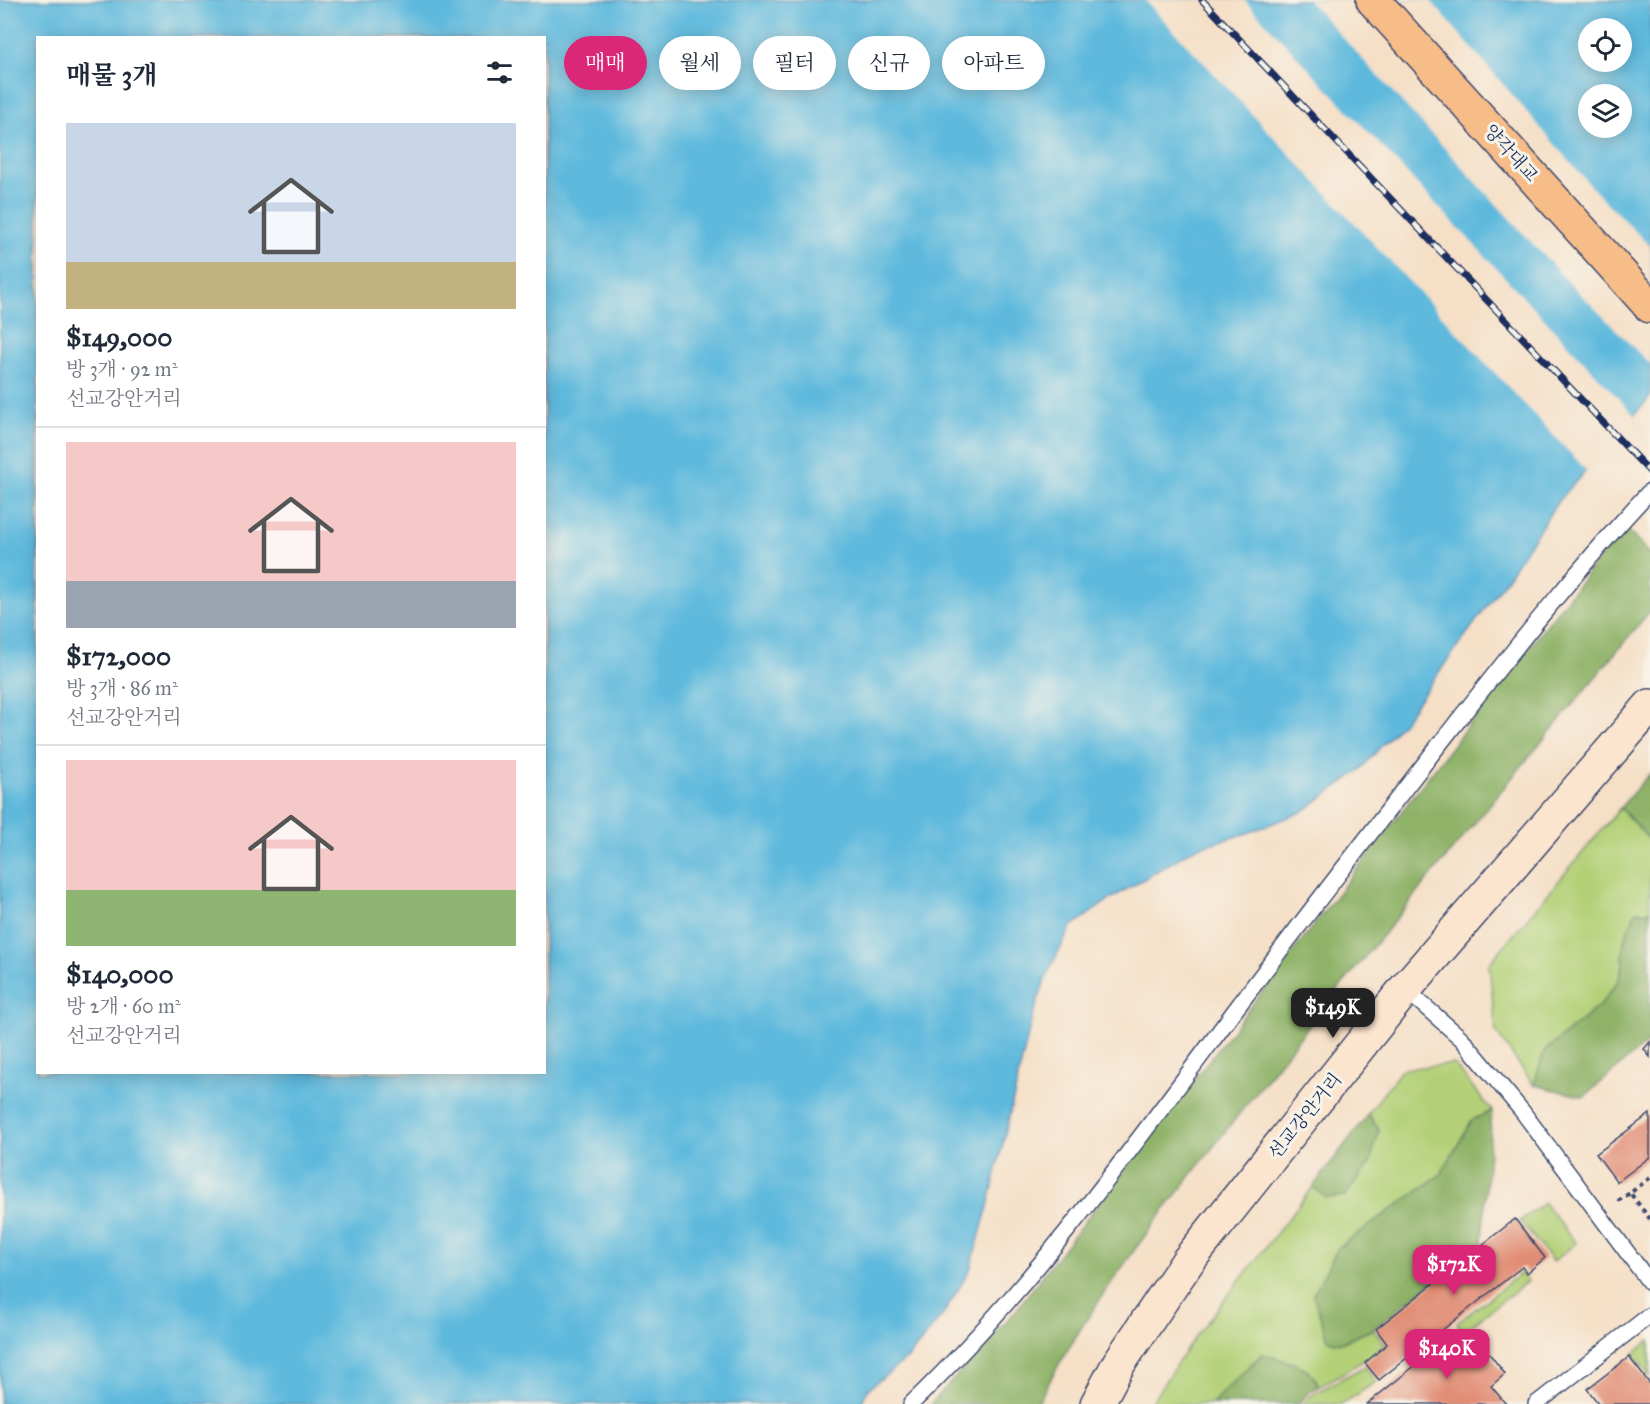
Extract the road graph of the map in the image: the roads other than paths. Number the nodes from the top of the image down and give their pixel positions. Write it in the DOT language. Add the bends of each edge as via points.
graph roads {
  1 [pos="1372,0"];
  2 [pos="1650,306"];
  3 [pos="1650,491"];
  4 [pos="1650,706"];
  5 [pos="1405,989"];
  6 [pos="1650,1283"];
  7 [pos="1650,1315"];
  8 [pos="911,1404"];
  9 [pos="1097,1404"];
  10 [pos="1536,1404"];
  1 -- 2 [label="main road, 양각대교"];
  3 -- 8 [label="lane" via="1603,541 1470,706 1088,1204 998,1314"];
  4 -- 5 [label="main road, 선교강안거리"];
  5 -- 6 [label="lane" via="1462,1039"];
  5 -- 9 [label="main road, 선교강안거리" via="1188,1261 1119,1363"];
  7 -- 10 [label="lane"];
}
